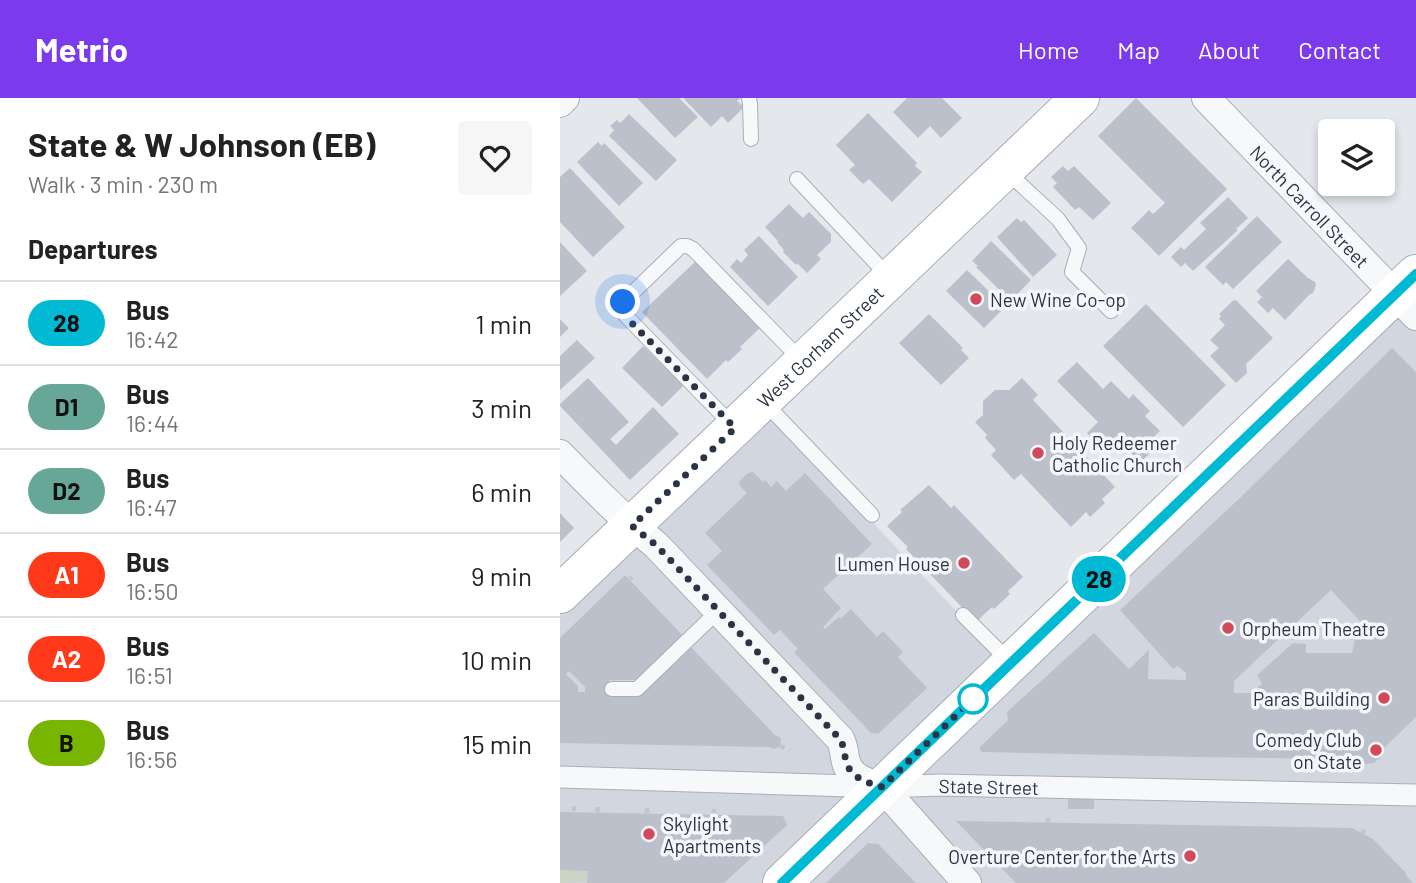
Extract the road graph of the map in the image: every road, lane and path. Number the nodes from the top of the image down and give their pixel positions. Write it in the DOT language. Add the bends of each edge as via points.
graph roads {
  1 [pos="565,98"];
  2 [pos="749,98"];
  3 [pos="1080,98"];
  4 [pos="1206,98"];
  5 [pos="560,103"];
  6 [pos="751,139"];
  7 [pos="1005,170"];
  8 [pos="797,178"];
  9 [pos="891,279"];
  10 [pos="1409,295"];
  11 [pos="1111,311"];
  12 [pos="804,362"];
  13 [pos="764,401"];
  14 [pos="735,428"];
  15 [pos="560,453"];
  16 [pos="872,515"];
  17 [pos="632,526"];
  18 [pos="560,594"];
  19 [pos="718,611"];
  20 [pos="963,615"];
  21 [pos="1012,663"];
  22 [pos="612,689"];
  23 [pos="780,746"];
  24 [pos="790,750"];
  25 [pos="560,776"];
  26 [pos="882,787"];
  27 [pos="1416,795"];
  28 [pos="1366,825"];
  29 [pos="1362,834"];
  30 [pos="782,883"];
  31 [pos="967,883"];
  1 -- 5 [label="street"];
  2 -- 6 [label="lane"];
  3 -- 7 [label="main road, West Gorham Street"];
  4 -- 10 [label="street, North Carroll Street"];
  7 -- 9 [label="main road, West Gorham Street"];
  7 -- 11 [label="lane" via="1058,219 1079,248 1072,272"];
  8 -- 9 [label="lane"];
  9 -- 12 [label="main road, West Gorham Street"];
  10 -- 21 [label="main road"];
  12 -- 13 [label="main road, West Gorham Street"];
  12 -- 14 [label="lane" via="693,249 681,246 644,280 623,302 625,316"];
  13 -- 14 [label="main road, West Gorham Street"];
  13 -- 16 [label="lane"];
  14 -- 17 [label="main road, West Gorham Street"];
  15 -- 17 [label="street"];
  17 -- 18 [label="main road, West Gorham Street"];
  17 -- 19 [label="street"];
  19 -- 22 [label="lane" via="636,689"];
  19 -- 26 [label="street" via="842,742 852,773"];
  20 -- 21 [label="lane"];
  21 -- 26 [label="main road"];
  23 -- 24 [label="path"];
  25 -- 26 [label="street, State Street"];
  26 -- 27 [label="street, State Street"];
  26 -- 30 [label="main road"];
  26 -- 31 [label="street"];
  28 -- 29 [label="path"];
}
